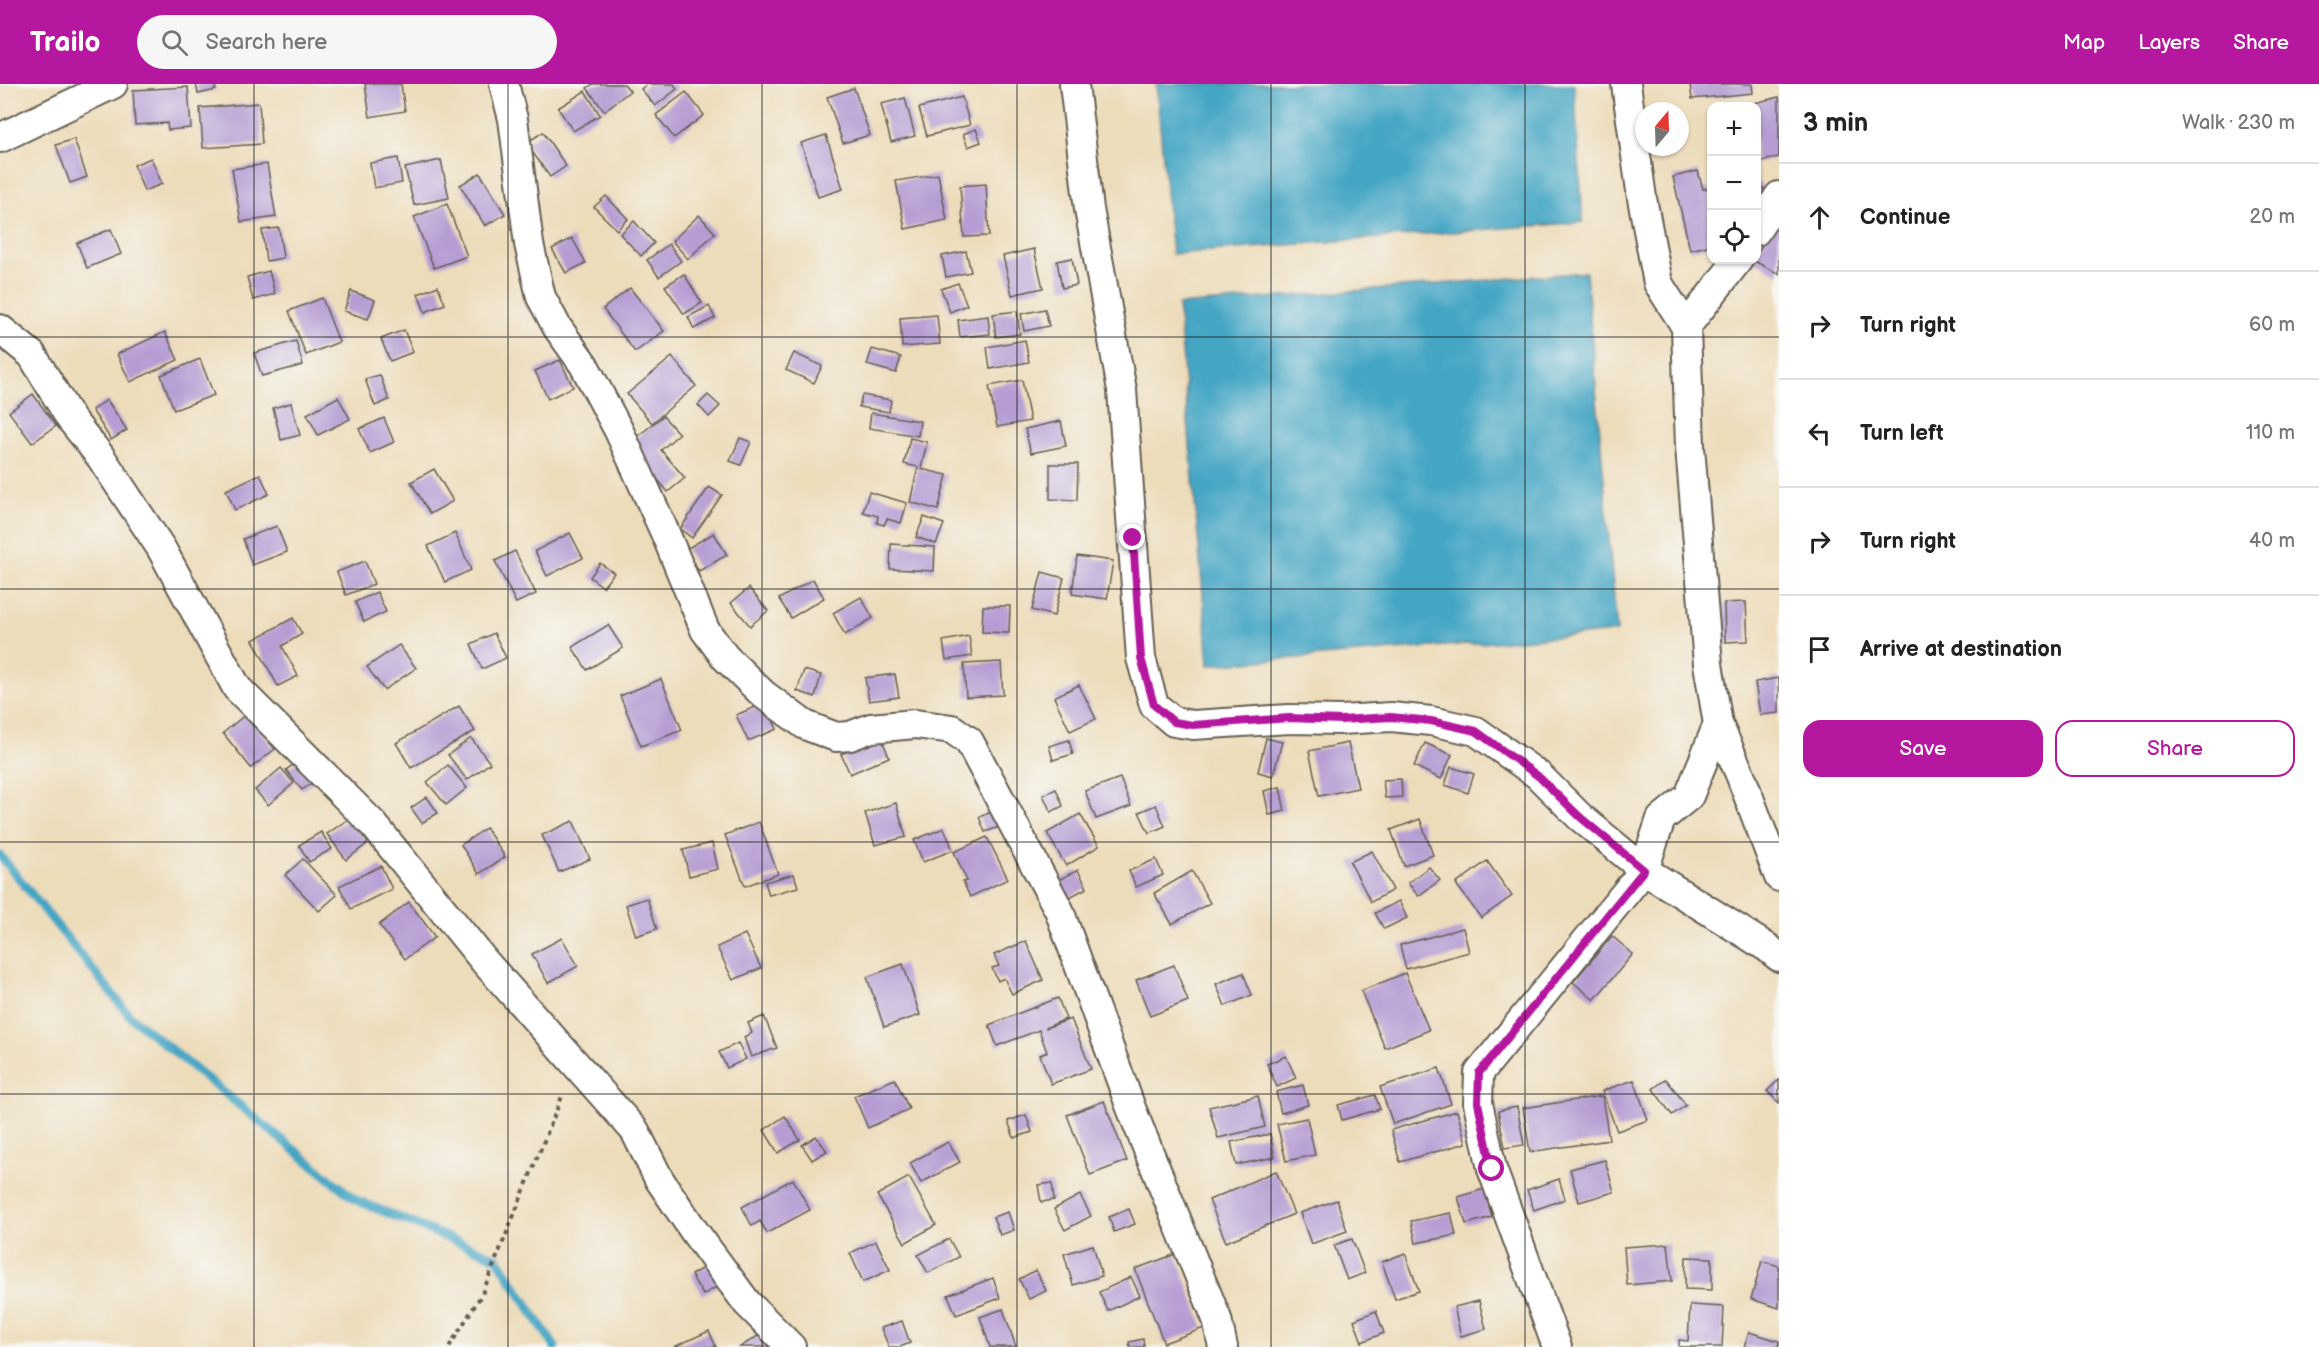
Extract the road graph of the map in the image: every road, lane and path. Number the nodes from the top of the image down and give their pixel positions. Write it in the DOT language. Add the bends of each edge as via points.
graph roads {
  1 [pos="114,84"];
  2 [pos="504,84"];
  3 [pos="1074,84"];
  4 [pos="1626,84"];
  5 [pos="0,138"];
  6 [pos="1779,196"];
  7 [pos="1761,223"];
  8 [pos="1735,264"];
  9 [pos="1686,327"];
  10 [pos="0,329"];
  11 [pos="1718,724"];
  12 [pos="1644,870"];
  13 [pos="1779,877"];
  14 [pos="1779,957"];
  15 [pos="576,1063"];
  16 [pos="449,1347"];
  17 [pos="791,1347"];
  18 [pos="1223,1347"];
  19 [pos="1557,1347"];
  1 -- 5 [label="street"];
  2 -- 18 [label="street" via="541,297 584,364 619,430 705,630 724,657 763,694 805,725 836,738 871,728 915,724 952,729 969,741 1059,910 1131,1108 1216,1319"];
  3 -- 12 [label="street" via="1089,209 1122,390 1141,658 1154,705 1174,722 1193,725 1289,718 1391,717 1476,731 1538,776"];
  4 -- 9 [label="street" via="1658,283"];
  6 -- 7 [label="street"];
  8 -- 9 [label="street"];
  9 -- 11 [label="street" via="1690,447 1708,664"];
  10 -- 15 [label="street" via="32,356 70,418 161,548 237,688 374,825 484,962"];
  11 -- 12 [label="street" via="1689,796 1661,819"];
  11 -- 13 [label="street"];
  12 -- 14 [label="street"];
  12 -- 19 [label="street" via="1479,1073 1478,1103 1492,1169"];
  15 -- 16 [label="path" via="482,1294"];
  15 -- 17 [label="street" via="634,1131 659,1179 747,1303"];
}
